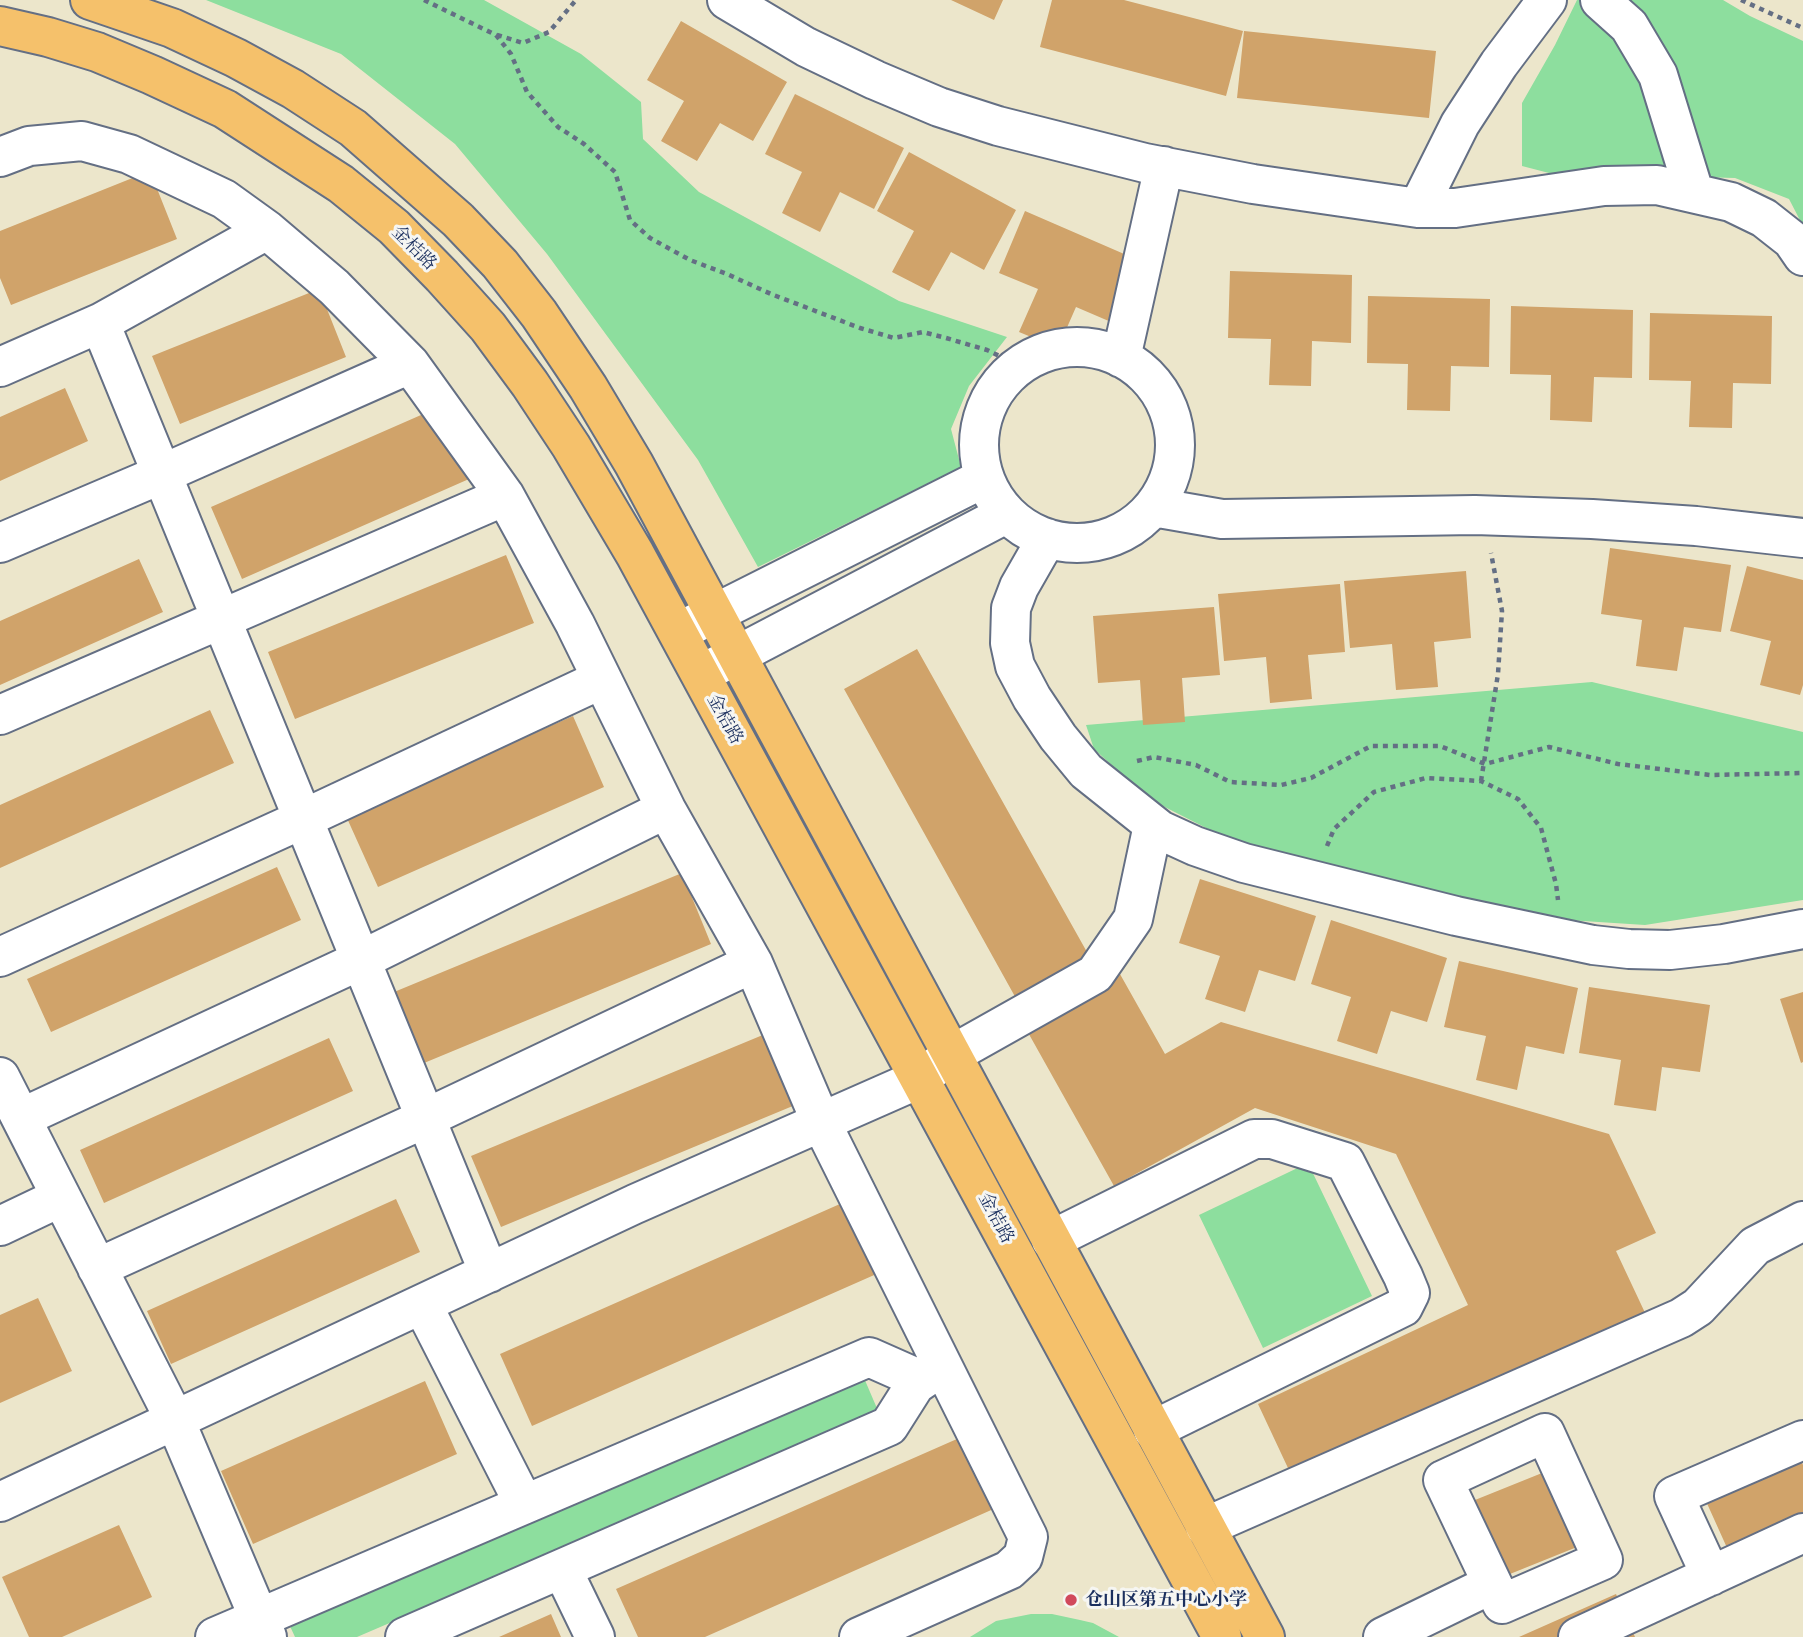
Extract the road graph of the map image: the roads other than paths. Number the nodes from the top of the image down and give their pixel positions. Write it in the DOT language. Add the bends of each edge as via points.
graph roads {
  1 [pos="90,0"];
  2 [pos="727,0"];
  3 [pos="1547,0"];
  4 [pos="1600,0"];
  5 [pos="0,26"];
  6 [pos="0,158"];
  7 [pos="1164,166"];
  8 [pos="1694,192"];
  9 [pos="1418,208"];
  10 [pos="267,230"];
  11 [pos="1803,256"];
  12 [pos="100,323"];
  13 [pos="1121,358"];
  14 [pos="410,364"];
  15 [pos="0,367"];
  16 [pos="162,474"];
  17 [pos="984,478"];
  18 [pos="505,496"];
  19 [pos="1153,507"];
  20 [pos="1006,514"];
  21 [pos="1047,538"];
  22 [pos="1803,538"];
  23 [pos="0,543"];
  24 [pos="714,614"];
  25 [pos="222,620"];
  26 [pos="678,632"];
  27 [pos="737,655"];
  28 [pos="701,674"];
  29 [pos="602,679"];
  30 [pos="0,715"];
  31 [pos="666,809"];
  32 [pos="303,819"];
  33 [pos="1153,825"];
  34 [pos="1803,929"];
  35 [pos="0,957"];
  36 [pos="361,960"];
  37 [pos="753,963"];
  38 [pos="951,1055"];
  39 [pos="0,1077"];
  40 [pos="921,1078"];
  41 [pos="21,1118"];
  42 [pos="426,1118"];
  43 [pos="821,1122"];
  44 [pos="61,1197"];
  45 [pos="1803,1221"];
  46 [pos="0,1226"];
  47 [pos="1051,1240"];
  48 [pos="97,1268"];
  49 [pos="489,1273"];
  50 [pos="422,1304"];
  51 [pos="932,1373"];
  52 [pos="175,1420"];
  53 [pos="1153,1430"];
  54 [pos="1803,1440"];
  55 [pos="0,1502"];
  56 [pos="524,1504"];
  57 [pos="1205,1527"];
  58 [pos="1803,1533"];
  59 [pos="562,1570"];
  60 [pos="1711,1576"];
  61 [pos="1492,1584"];
  62 [pos="262,1628"];
  63 [pos="215,1637"];
  64 [pos="405,1637"];
  65 [pos="595,1637"];
  66 [pos="859,1637"];
  67 [pos="1222,1637"];
  68 [pos="1265,1637"];
  69 [pos="1383,1637"];
  70 [pos="1578,1637"];
  1 -- 24 [label="main road" via="172,28 293,89 353,128 458,220 539,314 588,387"];
  2 -- 7 [label="street" via="806,47 939,107"];
  3 -- 9 [label="street" via="1461,124"];
  4 -- 8 [label="street" via="1629,26 1658,75"];
  5 -- 26 [label="main road, 金桔路" via="97,52 225,109 341,184 394,227 488,327 530,384 603,498"];
  6 -- 10 [label="street" via="29,146 82,141 129,155 224,199"];
  7 -- 9 [label="street"];
  7 -- 13 [label="street"];
  8 -- 9 [label="street" via="1657,186 1604,186 1455,208"];
  8 -- 11 [label="street" via="1731,202 1764,218 1792,240"];
  10 -- 12 [label="street"];
  10 -- 14 [label="street"];
  12 -- 15 [label="street"];
  12 -- 16 [label="street"];
  13 -- 17 [label="street" via="1106,350 1073,346 1039,354 1011,372 991,396 980,426"];
  13 -- 19 [label="street" via="1136,365 1160,389 1174,421 1177,454 1168,486"];
  14 -- 16 [label="street"];
  14 -- 18 [label="street"];
  16 -- 23 [label="street"];
  16 -- 25 [label="street"];
  17 -- 20 [label="street"];
  17 -- 24 [label="street"];
  18 -- 25 [label="street"];
  18 -- 29 [label="street"];
  19 -- 21 [label="street" via="1123,533 1093,543"];
  19 -- 22 [label="street" via="1222,519 1481,516 1696,526"];
  20 -- 21 [label="street" via="1031,533"];
  20 -- 27 [label="street"];
  21 -- 33 [label="street" via="1011,608 1015,666 1058,737 1086,771"];
  24 -- 26 [label="street"];
  24 -- 27 [label="main road"];
  25 -- 30 [label="street"];
  25 -- 32 [label="street"];
  26 -- 28 [label="main road, 金桔路"];
  27 -- 28 [label="street"];
  27 -- 38 [label="main road"];
  28 -- 40 [label="main road, 金桔路"];
  29 -- 31 [label="street"];
  29 -- 32 [label="street"];
  31 -- 36 [label="street"];
  31 -- 37 [label="street"];
  32 -- 35 [label="street"];
  32 -- 36 [label="street"];
  33 -- 34 [label="street" via="1244,863 1562,939 1670,950"];
  33 -- 38 [label="street" via="1133,919 1095,974"];
  36 -- 41 [label="street"];
  36 -- 42 [label="street"];
  37 -- 42 [label="street"];
  37 -- 43 [label="street"];
  38 -- 40 [label="street"];
  38 -- 47 [label="main road"];
  39 -- 41 [label="street"];
  40 -- 43 [label="street"];
  40 -- 67 [label="main road, 金桔路"];
  41 -- 44 [label="street"];
  42 -- 48 [label="street"];
  42 -- 49 [label="street"];
  43 -- 49 [label="street"];
  43 -- 51 [label="street"];
  44 -- 46 [label="street"];
  44 -- 48 [label="street"];
  45 -- 57 [label="street" via="1755,1246 1698,1307 1681,1318"];
  47 -- 53 [label="main road"];
  47 -- 53 [label="street" via="1254,1139 1272,1139 1345,1162 1410,1293 1403,1307"];
  48 -- 52 [label="street"];
  49 -- 50 [label="street"];
  50 -- 52 [label="street"];
  50 -- 56 [label="street"];
  51 -- 56 [label="street" via="869,1357"];
  51 -- 59 [label="street" via="915,1385 889,1426"];
  51 -- 66 [label="street" via="1028,1536 1023,1558 1009,1570"];
  52 -- 55 [label="street"];
  52 -- 62 [label="street"];
  53 -- 57 [label="main road"];
  54 -- 60 [label="street" via="1674,1496"];
  56 -- 62 [label="street"];
  57 -- 68 [label="main road"];
  58 -- 60 [label="street"];
  59 -- 64 [label="street"];
  59 -- 65 [label="street"];
  60 -- 70 [label="street"];
  61 -- 61 [label="street" via="1443,1480 1545,1433 1603,1560 1502,1604"];
  61 -- 69 [label="street"];
  62 -- 63 [label="street"];
}
